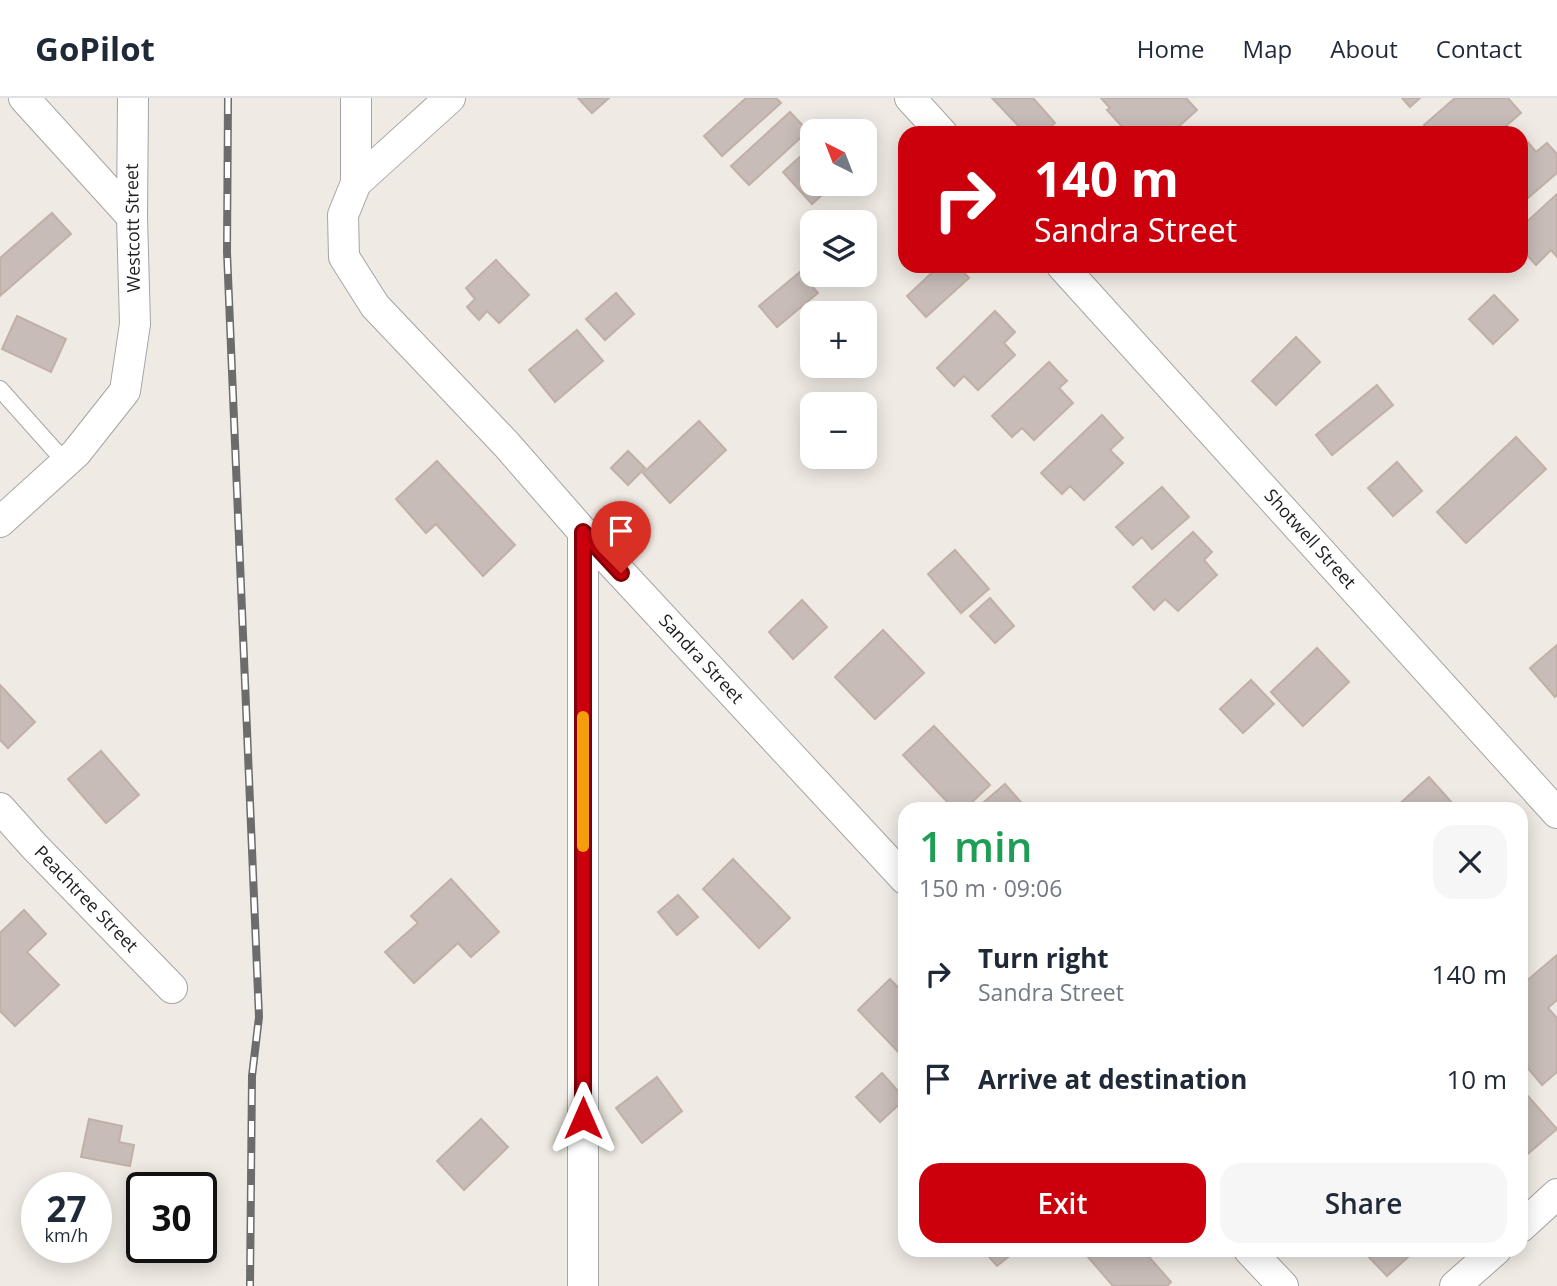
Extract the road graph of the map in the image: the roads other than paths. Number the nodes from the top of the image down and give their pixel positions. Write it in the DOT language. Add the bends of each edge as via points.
graph roads {
  1 [pos="24,98"];
  2 [pos="134,98"];
  3 [pos="356,98"];
  4 [pos="450,98"];
  5 [pos="911,98"];
  6 [pos="936,126"];
  7 [pos="356,183"];
  8 [pos="132,217"];
  9 [pos="1068,273"];
  10 [pos="0,389"];
  11 [pos="66,463"];
  12 [pos="0,522"];
  13 [pos="583,532"];
  14 [pos="0,808"];
  15 [pos="1557,813"];
  16 [pos="898,870"];
  17 [pos="172,988"];
  18 [pos="1557,1194"];
  19 [pos="1528,1221"];
  20 [pos="1256,1257"];
  21 [pos="1488,1257"];
  22 [pos="583,1286"];
  23 [pos="1283,1286"];
  24 [pos="1455,1286"];
  1 -- 8 [label="street"];
  2 -- 8 [label="street, Westcott Street"];
  3 -- 7 [label="street"];
  4 -- 7 [label="street"];
  5 -- 6 [label="street"];
  7 -- 13 [label="street, Sandra Street" via="343,215 344,257 375,306"];
  8 -- 11 [label="street, Westcott Street" via="135,324 125,391"];
  9 -- 15 [label="street, Shotwell Street"];
  10 -- 11 [label="lane"];
  11 -- 12 [label="street, Westcott Street"];
  13 -- 16 [label="street, Sandra Street"];
  13 -- 22 [label="street"];
  14 -- 17 [label="street, Peachtree Street"];
  18 -- 19 [label="street"];
  20 -- 23 [label="street"];
  21 -- 24 [label="street"];
}
